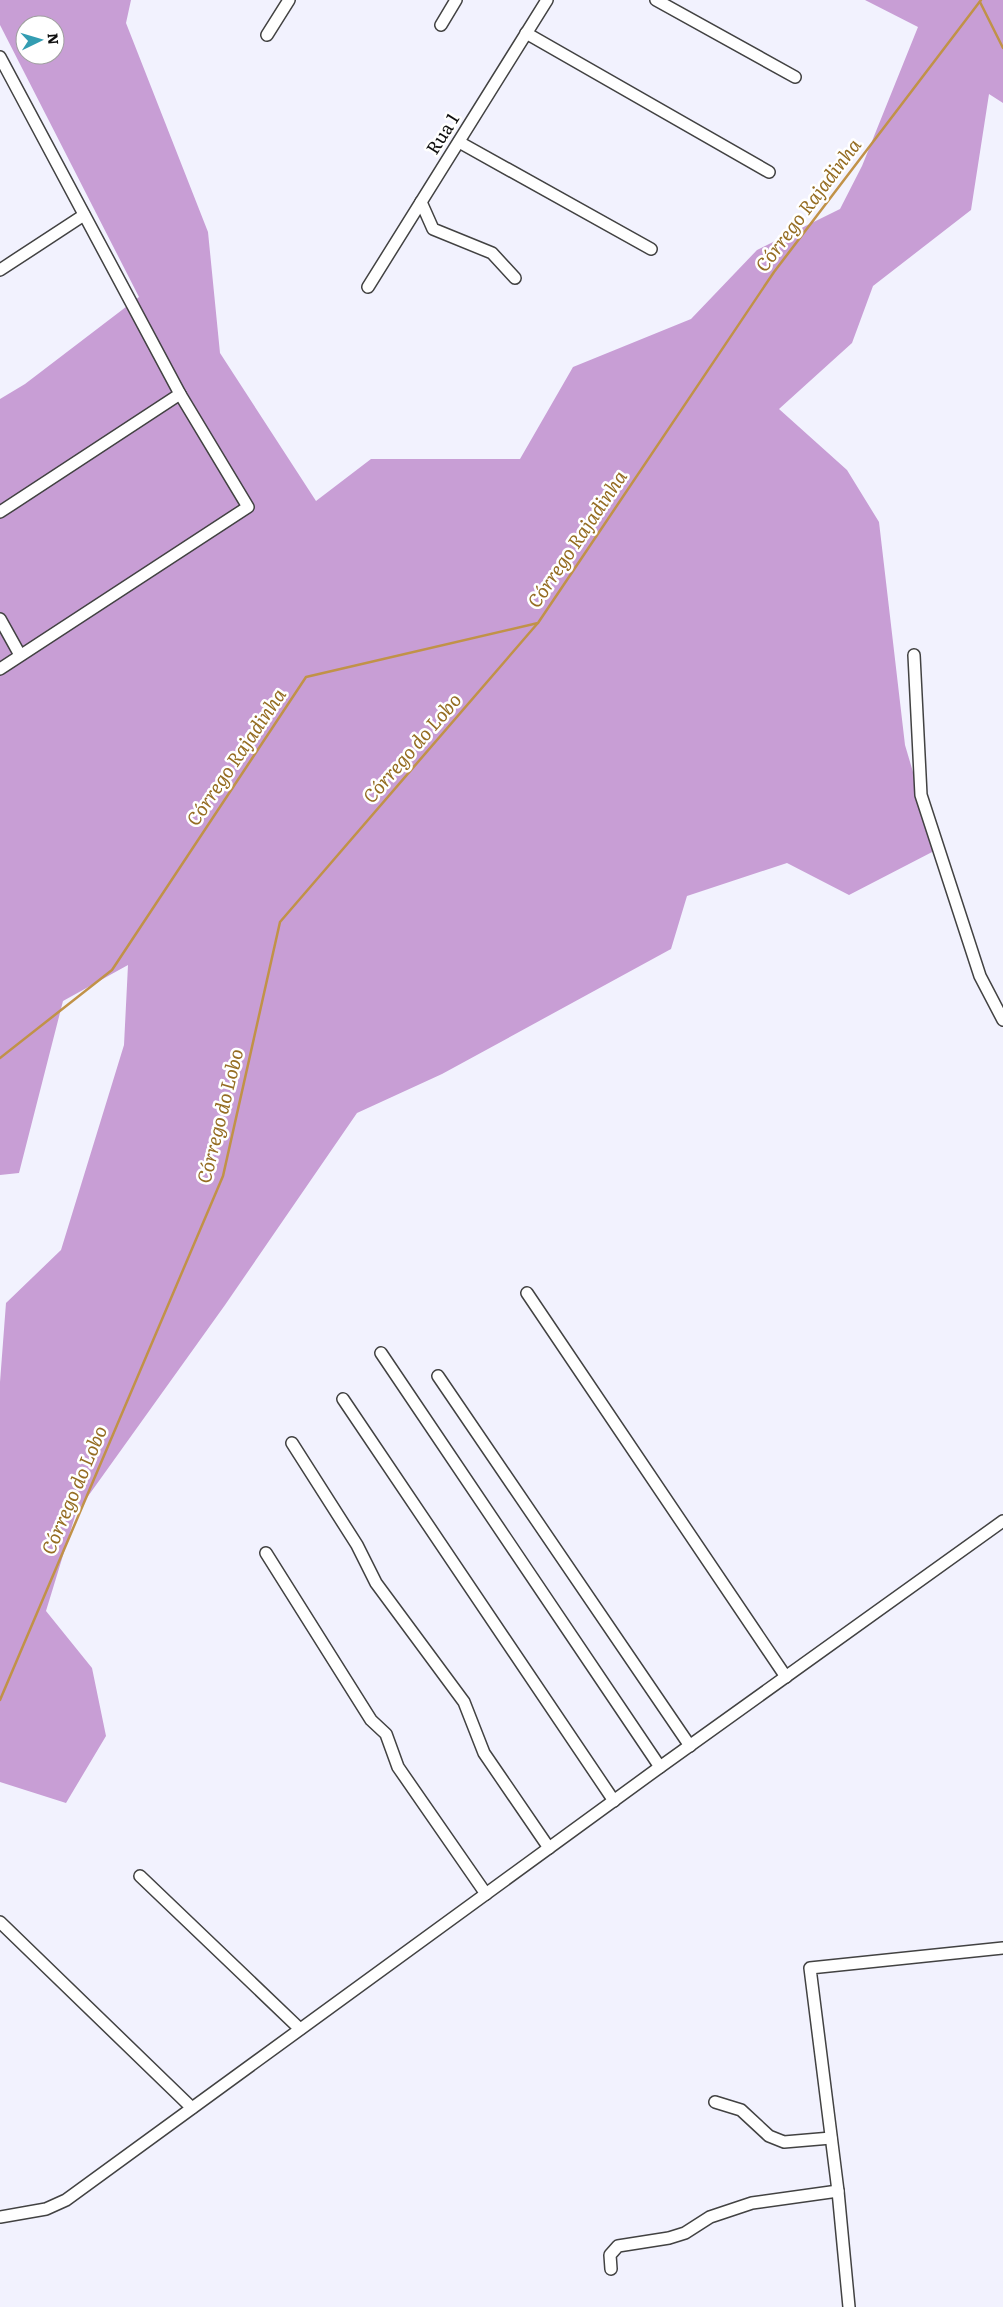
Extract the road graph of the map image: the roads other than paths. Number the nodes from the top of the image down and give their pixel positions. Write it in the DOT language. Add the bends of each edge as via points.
graph roads {
  1 [pos="289,0"];
  2 [pos="456,0"];
  3 [pos="547,0"];
  4 [pos="656,0"];
  5 [pos="442,25"];
  6 [pos="526,33"];
  7 [pos="267,35"];
  8 [pos="0,57"];
  9 [pos="795,77"];
  10 [pos="5,78"];
  11 [pos="459,142"];
  12 [pos="769,172"];
  13 [pos="421,202"];
  14 [pos="84,215"];
  15 [pos="651,249"];
  16 [pos="0,270"];
  17 [pos="515,278"];
  18 [pos="368,287"];
  19 [pos="180,394"];
  20 [pos="0,512"];
  21 [pos="0,619"];
  22 [pos="914,655"];
  23 [pos="20,656"];
  24 [pos="0,669"];
  25 [pos="1003,1020"];
  26 [pos="527,1293"];
  27 [pos="381,1353"];
  28 [pos="438,1376"];
  29 [pos="343,1399"];
  30 [pos="292,1443"];
  31 [pos="1003,1521"];
  32 [pos="266,1553"];
  33 [pos="786,1677"];
  34 [pos="690,1746"];
  35 [pos="660,1767"];
  36 [pos="614,1801"];
  37 [pos="549,1848"];
  38 [pos="140,1876"];
  39 [pos="486,1894"];
  40 [pos="0,1922"];
  41 [pos="1003,1948"];
  42 [pos="300,2029"];
  43 [pos="714,2102"];
  44 [pos="192,2108"];
  45 [pos="831,2138"];
  46 [pos="838,2191"];
  47 [pos="0,2217"];
  48 [pos="612,2269"];
  49 [pos="849,2307"];
  1 -- 7 [label="street"];
  2 -- 5 [label="street"];
  3 -- 6 [label="street, Rua 1"];
  4 -- 9 [label="street"];
  6 -- 11 [label="street, Rua 1"];
  6 -- 12 [label="street"];
  8 -- 10 [label="street"];
  10 -- 14 [label="street"];
  11 -- 13 [label="street, Rua 1"];
  11 -- 15 [label="street"];
  13 -- 17 [label="street" via="433,229 492,253"];
  13 -- 18 [label="street, Rua 1"];
  14 -- 16 [label="street"];
  14 -- 19 [label="street"];
  19 -- 20 [label="street"];
  19 -- 23 [label="street" via="248,507"];
  21 -- 23 [label="street"];
  22 -- 25 [label="street" via="921,795 980,976"];
  23 -- 24 [label="street"];
  26 -- 33 [label="street"];
  27 -- 35 [label="street"];
  28 -- 34 [label="street"];
  29 -- 36 [label="street"];
  30 -- 37 [label="street" via="376,1583 464,1702 484,1753"];
  31 -- 33 [label="street"];
  32 -- 39 [label="street" via="371,1720 386,1734 398,1767"];
  33 -- 34 [label="street"];
  34 -- 35 [label="street"];
  35 -- 36 [label="street"];
  36 -- 37 [label="street"];
  37 -- 39 [label="street"];
  38 -- 42 [label="street"];
  39 -- 42 [label="street"];
  40 -- 44 [label="street"];
  41 -- 45 [label="street" via="810,1968"];
  42 -- 44 [label="street"];
  43 -- 45 [label="street" via="741,2110 769,2136 784,2142"];
  44 -- 47 [label="street" via="66,2200 46,2209"];
  45 -- 46 [label="street"];
  46 -- 48 [label="street" via="752,2203 710,2217 685,2233 618,2246 610,2255"];
  46 -- 49 [label="street"];
}
